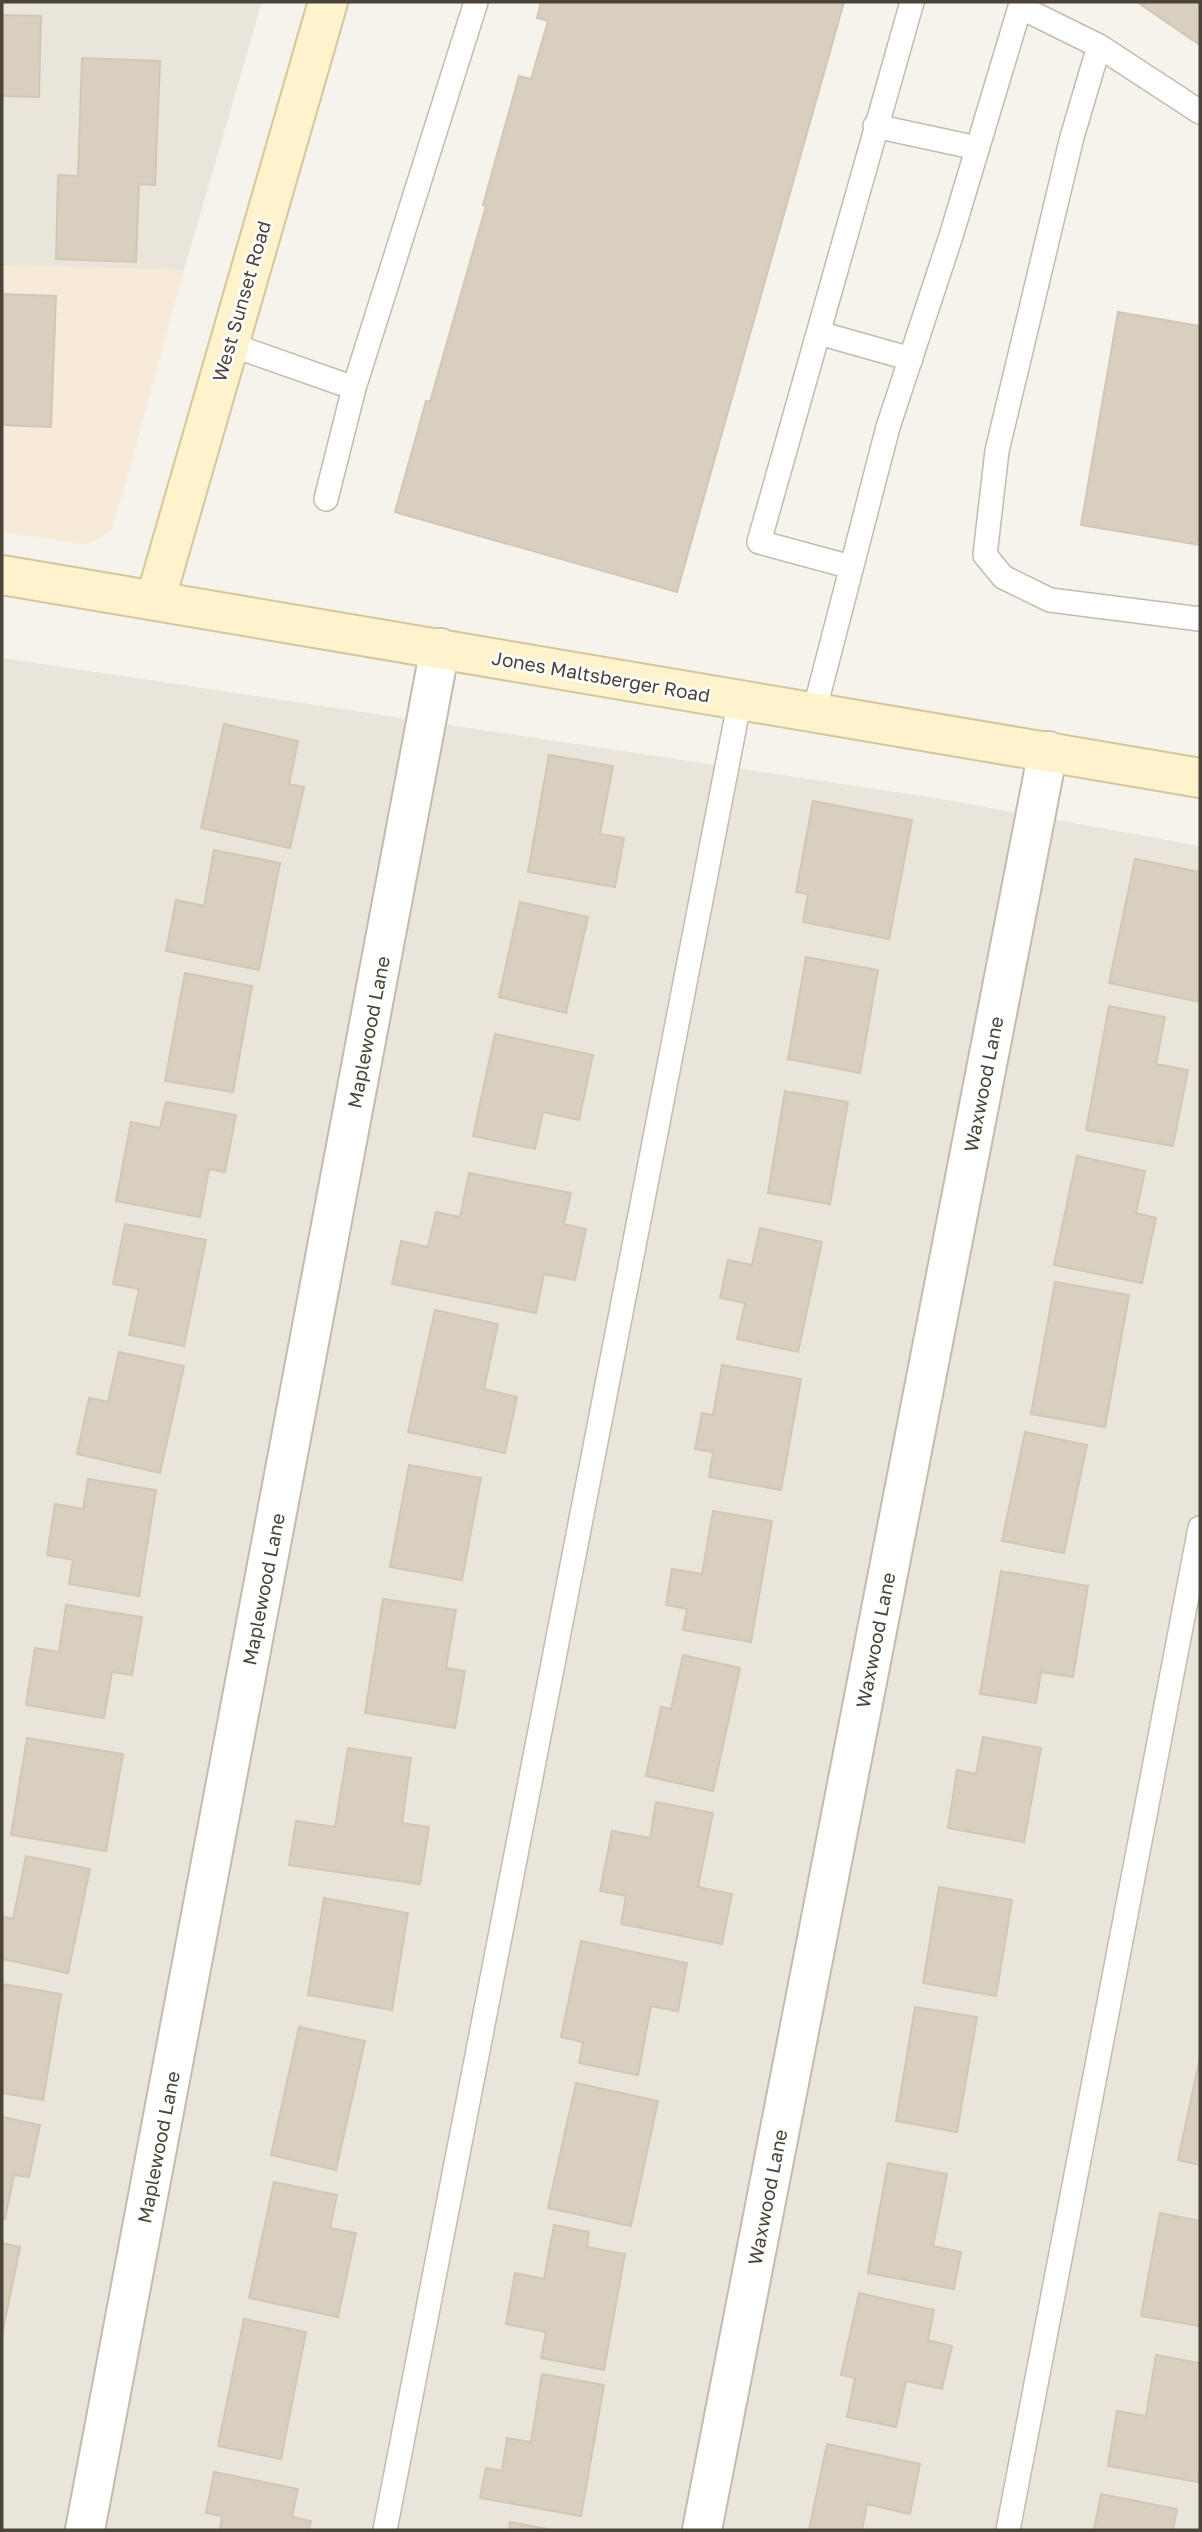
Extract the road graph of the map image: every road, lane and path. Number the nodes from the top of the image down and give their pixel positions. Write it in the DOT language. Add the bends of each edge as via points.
graph roads {
  1 [pos="328,2"];
  2 [pos="476,2"];
  3 [pos="912,2"];
  4 [pos="1021,4"];
  5 [pos="1099,46"];
  6 [pos="1200,112"];
  7 [pos="875,126"];
  8 [pos="977,148"];
  9 [pos="819,333"];
  10 [pos="229,344"];
  11 [pos="911,359"];
  12 [pos="354,388"];
  13 [pos="326,499"];
  14 [pos="851,567"];
  15 [pos="2,575"];
  16 [pos="155,601"];
  17 [pos="1200,619"];
  18 [pos="440,648"];
  19 [pos="740,699"];
  20 [pos="814,712"];
  21 [pos="1048,751"];
  22 [pos="1200,778"];
  23 [pos="1200,1528"];
  24 [pos="85,2530"];
  25 [pos="385,2530"];
  26 [pos="702,2530"];
  27 [pos="1008,2530"];
  1 -- 10 [label="main road, West Sunset Road"];
  2 -- 12 [label="lane"];
  3 -- 7 [label="lane"];
  4 -- 5 [label="lane"];
  4 -- 8 [label="lane"];
  5 -- 6 [label="lane"];
  5 -- 17 [label="lane" via="1072,137 997,450 985,555 1003,577 1050,600"];
  7 -- 8 [label="lane"];
  7 -- 9 [label="lane"];
  8 -- 11 [label="lane"];
  9 -- 11 [label="lane"];
  9 -- 14 [label="lane" via="759,542"];
  10 -- 12 [label="lane"];
  10 -- 16 [label="main road, West Sunset Road"];
  11 -- 14 [label="lane"];
  12 -- 13 [label="lane"];
  14 -- 20 [label="lane"];
  15 -- 16 [label="main road, Jones Maltsberger Road"];
  16 -- 18 [label="main road, Jones Maltsberger Road"];
  18 -- 19 [label="main road, Jones Maltsberger Road"];
  18 -- 24 [label="street, Maplewood Lane"];
  19 -- 20 [label="main road, Jones Maltsberger Road"];
  19 -- 25 [label="lane"];
  20 -- 21 [label="main road, Jones Maltsberger Road"];
  21 -- 22 [label="main road, Jones Maltsberger Road"];
  21 -- 26 [label="street, Waxwood Lane"];
  23 -- 27 [label="lane"];
}
